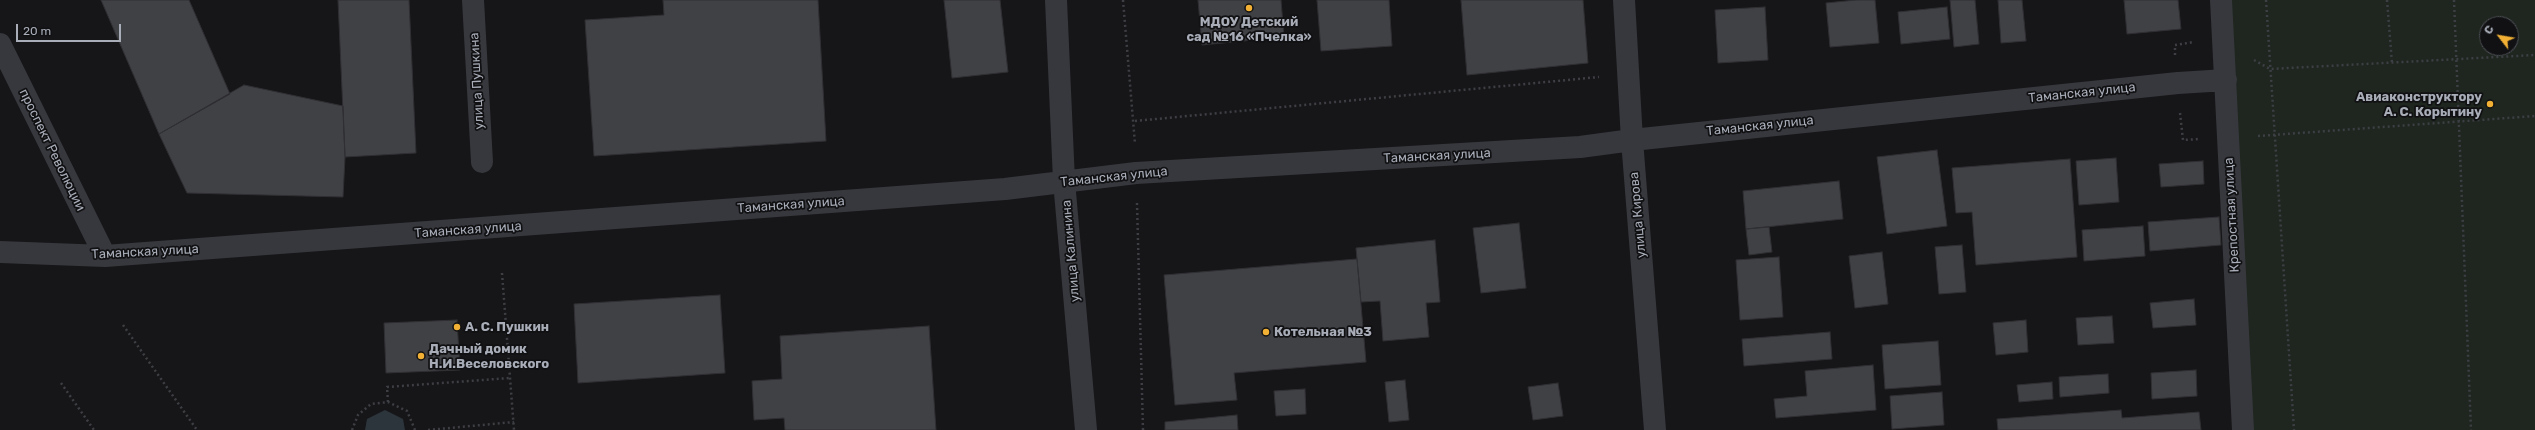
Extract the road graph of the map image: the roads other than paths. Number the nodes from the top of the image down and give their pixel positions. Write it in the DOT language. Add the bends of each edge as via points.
graph roads {
  1 [pos="473,0"];
  2 [pos="1056,0"];
  3 [pos="1624,0"];
  4 [pos="2221,0"];
  5 [pos="0,44"];
  6 [pos="2226,80"];
  7 [pos="1632,140"];
  8 [pos="482,162"];
  9 [pos="1064,181"];
  10 [pos="0,252"];
  11 [pos="105,256"];
  12 [pos="1086,430"];
  13 [pos="1655,430"];
  14 [pos="2243,430"];
  1 -- 8 [label="street, улица Пушкина"];
  2 -- 9 [label="street, улица Калинина"];
  3 -- 7 [label="street, улица Кирова"];
  4 -- 6 [label="street, Крепостная улица"];
  5 -- 11 [label="street, проспект Революции"];
  6 -- 7 [label="street, Таманская улица"];
  6 -- 14 [label="street, Крепостная улица"];
  7 -- 9 [label="street, Таманская улица" via="1580,147 1136,173"];
  7 -- 13 [label="street, улица Кирова"];
  9 -- 11 [label="street, Таманская улица" via="1005,189"];
  9 -- 12 [label="street, улица Калинина"];
  10 -- 11 [label="street, Таманская улица"];
}
